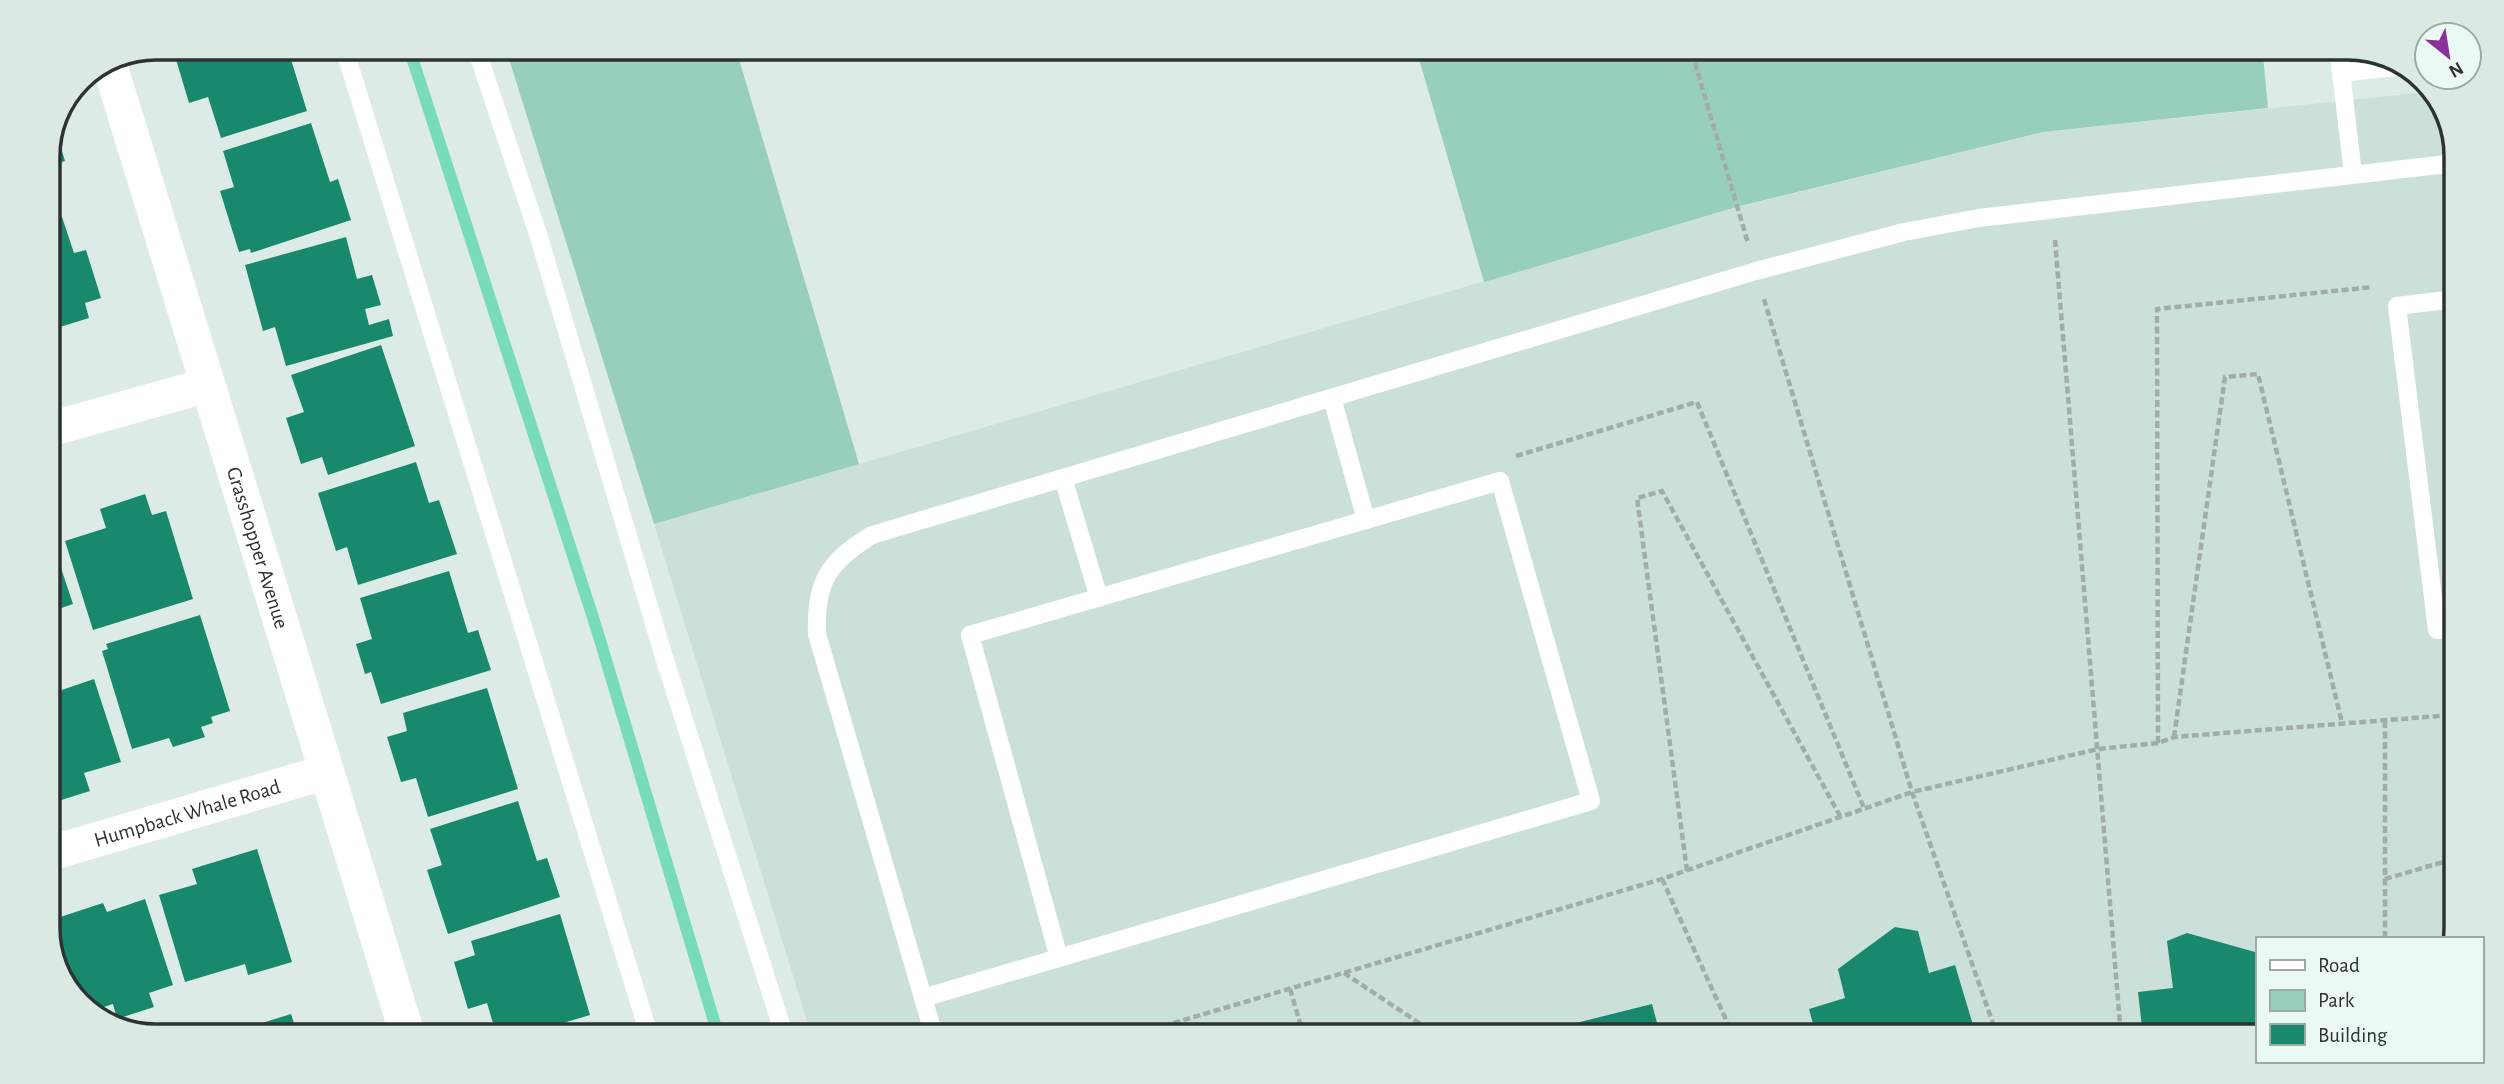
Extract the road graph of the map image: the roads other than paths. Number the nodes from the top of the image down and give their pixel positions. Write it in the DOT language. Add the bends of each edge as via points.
graph roads {
  1 [pos="347,59"];
  2 [pos="480,59"];
  3 [pos="2340,64"];
  4 [pos="2380,65"];
  5 [pos="112,71"];
  6 [pos="2444,164"];
  7 [pos="2353,174"];
  8 [pos="2444,300"];
  9 [pos="208,385"];
  10 [pos="1332,398"];
  11 [pos="60,426"];
  12 [pos="1063,478"];
  13 [pos="1366,520"];
  14 [pos="1099,598"];
  15 [pos="2444,630"];
  16 [pos="326,772"];
  17 [pos="60,850"];
  18 [pos="1059,958"];
  19 [pos="923,998"];
  20 [pos="404,1024"];
  21 [pos="646,1024"];
  22 [pos="781,1024"];
  23 [pos="931,1024"];
  1 -- 21 [label="lane"];
  2 -- 22 [label="lane" via="538,234 664,657"];
  3 -- 4 [label="lane"];
  3 -- 7 [label="lane"];
  5 -- 9 [label="street, Grasshopper Avenue"];
  6 -- 7 [label="lane"];
  7 -- 10 [label="lane" via="2053,207 1904,232 1756,271"];
  8 -- 15 [label="lane" via="2397,306 2437,630"];
  9 -- 11 [label="street"];
  9 -- 16 [label="street, Grasshopper Avenue"];
  10 -- 12 [label="lane"];
  10 -- 13 [label="lane"];
  12 -- 14 [label="lane"];
  12 -- 19 [label="lane" via="872,535 846,551 825,576 816,604 817,635"];
  13 -- 14 [label="lane"];
  13 -- 18 [label="lane" via="1500,481 1591,801"];
  14 -- 18 [label="lane" via="970,635"];
  16 -- 17 [label="street, Humpback Whale Road"];
  16 -- 20 [label="street, Grasshopper Avenue"];
  18 -- 19 [label="lane"];
  19 -- 23 [label="lane"];
}
